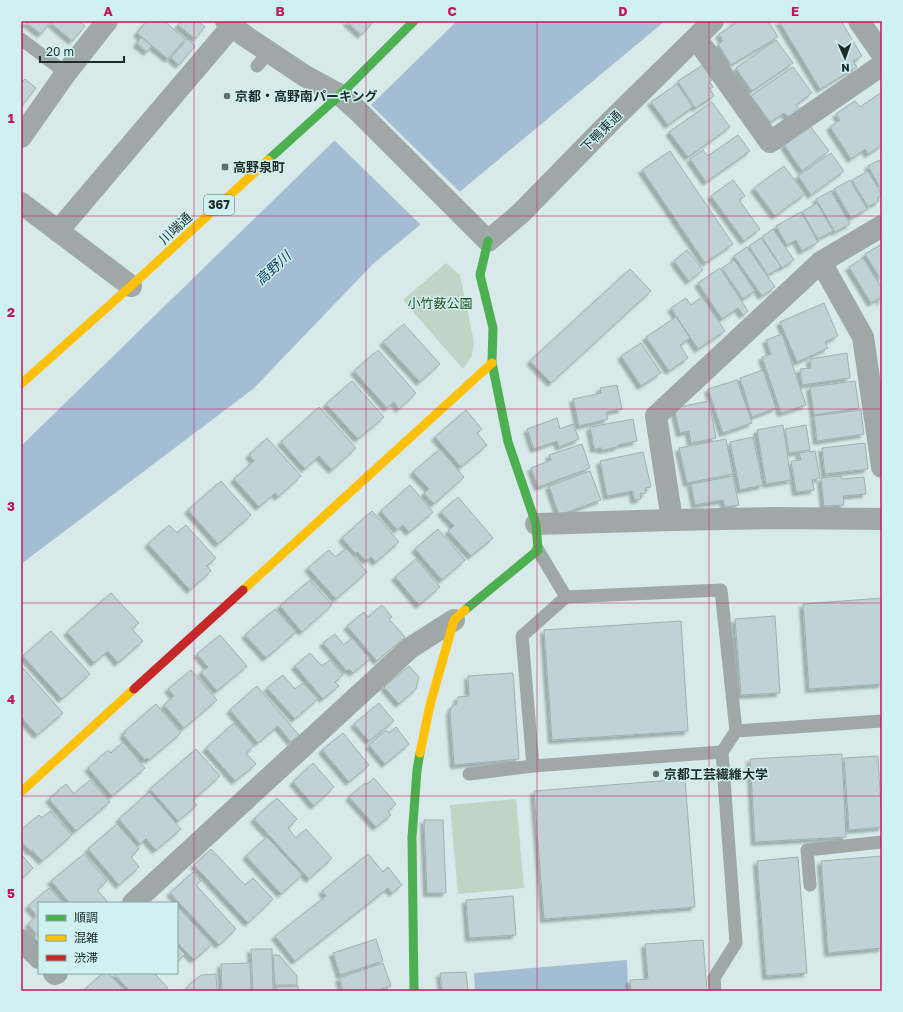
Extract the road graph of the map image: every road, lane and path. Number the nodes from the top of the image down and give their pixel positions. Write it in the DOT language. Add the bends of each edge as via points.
graph roads {
  1 [pos="107,21"];
  2 [pos="414,21"];
  3 [pos="713,21"];
  4 [pos="859,21"];
  5 [pos="239,26"];
  6 [pos="696,38"];
  7 [pos="21,39"];
  8 [pos="882,54"];
  9 [pos="882,65"];
  10 [pos="66,73"];
  11 [pos="340,95"];
  12 [pos="21,137"];
  13 [pos="21,203"];
  14 [pos="882,226"];
  15 [pos="58,231"];
  16 [pos="483,236"];
  17 [pos="821,262"];
  18 [pos="131,286"];
  19 [pos="492,363"];
  20 [pos="21,384"];
  21 [pos="882,467"];
  22 [pos="882,519"];
  23 [pos="672,520"];
  24 [pos="536,524"];
  25 [pos="538,550"];
  26 [pos="566,597"];
  27 [pos="454,620"];
  28 [pos="882,720"];
  29 [pos="736,731"];
  30 [pos="722,752"];
  31 [pos="533,766"];
  32 [pos="469,774"];
  33 [pos="21,792"];
  34 [pos="882,842"];
  35 [pos="810,885"];
  36 [pos="134,902"];
  37 [pos="21,940"];
  38 [pos="38,957"];
  39 [pos="414,991"];
  40 [pos="715,991"];
  1 -- 10 [label="street"];
  2 -- 11 [label="main road, 川端通 / 367"];
  3 -- 6 [label="street, 下鴨東通"];
  4 -- 8 [label="street"];
  5 -- 11 [label="street" via="263,59 305,76"];
  5 -- 15 [label="street"];
  6 -- 9 [label="street" via="770,142"];
  6 -- 16 [label="street, 下鴨東通" via="521,212"];
  7 -- 10 [label="lane"];
  10 -- 12 [label="street"];
  11 -- 16 [label="street"];
  11 -- 18 [label="main road, 川端通 / 367"];
  13 -- 15 [label="street"];
  14 -- 17 [label="street"];
  15 -- 18 [label="street"];
  16 -- 19 [label="main road" via="480,275 493,328"];
  17 -- 21 [label="street" via="863,337"];
  17 -- 23 [label="street" via="656,416"];
  18 -- 20 [label="main road, 川端通 / 367"];
  19 -- 24 [label="main road" via="508,442"];
  19 -- 33 [label="main road"];
  22 -- 23 [label="street"];
  23 -- 24 [label="street"];
  24 -- 25 [label="main road"];
  25 -- 26 [label="lane"];
  25 -- 27 [label="main road"];
  26 -- 29 [label="lane" via="721,590"];
  26 -- 31 [label="lane" via="522,636"];
  27 -- 36 [label="street" via="410,648"];
  27 -- 39 [label="main road" via="430,705 417,770 412,837"];
  28 -- 29 [label="lane"];
  29 -- 30 [label="lane"];
  30 -- 31 [label="lane"];
  30 -- 40 [label="lane" via="736,943 714,978"];
  31 -- 32 [label="lane"];
  34 -- 35 [label="lane" via="807,850"];
  37 -- 38 [label="street"];
}
